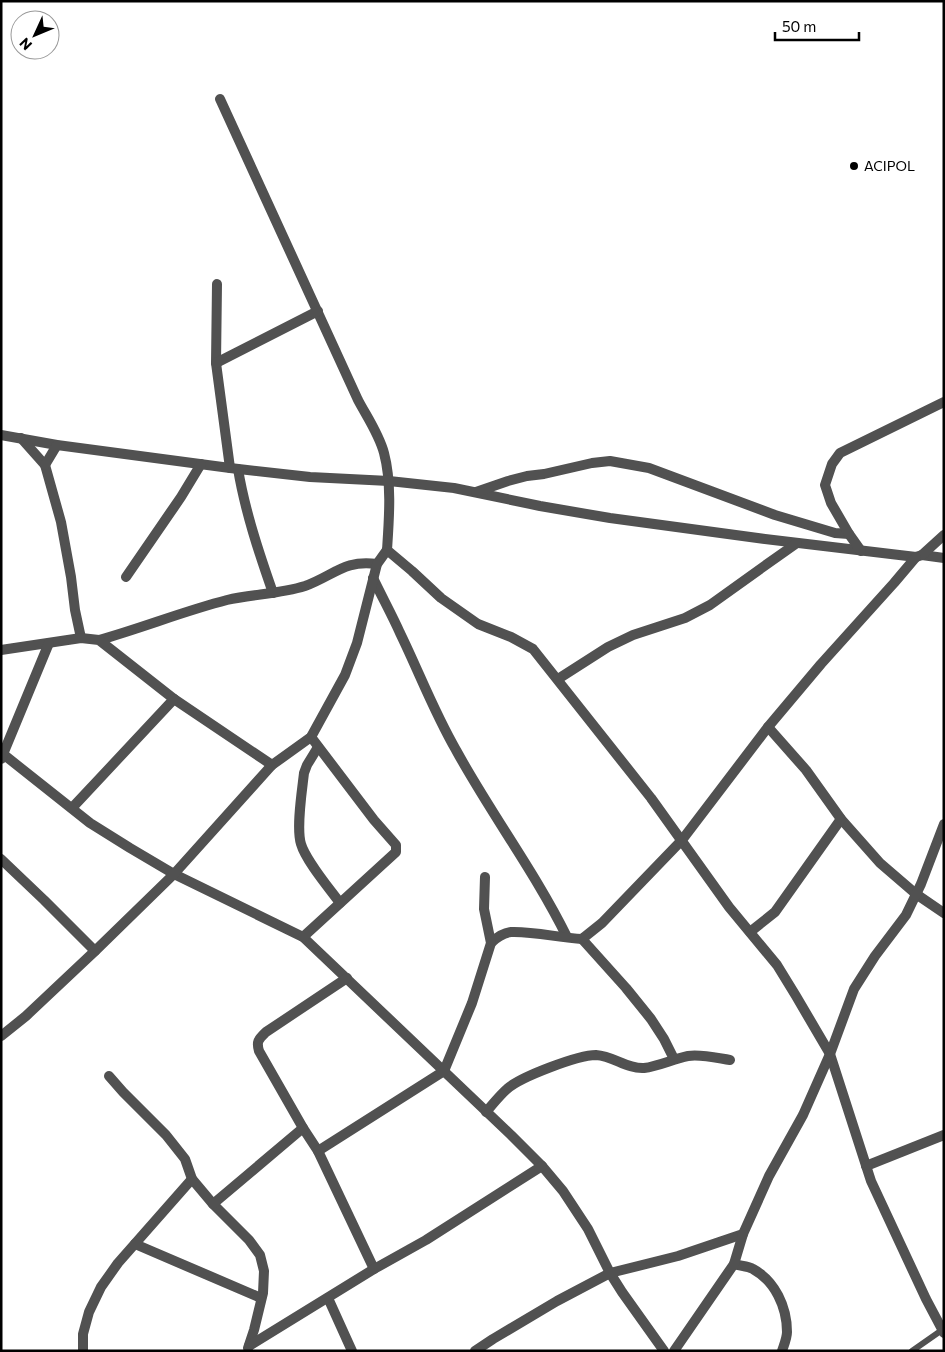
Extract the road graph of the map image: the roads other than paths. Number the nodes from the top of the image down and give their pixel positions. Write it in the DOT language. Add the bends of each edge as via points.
graph roads {
  1 [pos="220,99"];
  2 [pos="217,284"];
  3 [pos="318,311"];
  4 [pos="216,364"];
  5 [pos="944,402"];
  6 [pos="1,435"];
  7 [pos="21,438"];
  8 [pos="57,445"];
  9 [pos="201,464"];
  10 [pos="45,465"];
  11 [pos="234,469"];
  12 [pos="389,481"];
  13 [pos="474,492"];
  14 [pos="849,534"];
  15 [pos="944,535"];
  16 [pos="798,543"];
  17 [pos="387,550"];
  18 [pos="861,551"];
  19 [pos="919,556"];
  20 [pos="944,558"];
  21 [pos="376,564"];
  22 [pos="126,577"];
  23 [pos="374,578"];
  24 [pos="273,593"];
  25 [pos="81,638"];
  26 [pos="99,640"];
  27 [pos="49,643"];
  28 [pos="1,650"];
  29 [pos="558,679"];
  30 [pos="174,699"];
  31 [pos="768,727"];
  32 [pos="312,737"];
  33 [pos="318,747"];
  34 [pos="2,757"];
  35 [pos="272,765"];
  36 [pos="72,808"];
  37 [pos="841,819"];
  38 [pos="944,824"];
  39 [pos="682,840"];
  40 [pos="1,859"];
  41 [pos="174,874"];
  42 [pos="486,877"];
  43 [pos="916,894"];
  44 [pos="340,903"];
  45 [pos="944,914"];
  46 [pos="750,932"];
  47 [pos="303,937"];
  48 [pos="567,937"];
  49 [pos="582,940"];
  50 [pos="491,943"];
  51 [pos="95,951"];
  52 [pos="347,978"];
  53 [pos="1,1036"];
  54 [pos="830,1054"];
  55 [pos="674,1060"];
  56 [pos="730,1060"];
  57 [pos="444,1071"];
  58 [pos="109,1076"];
  59 [pos="486,1112"];
  60 [pos="303,1128"];
  61 [pos="944,1135"];
  62 [pos="318,1151"];
  63 [pos="542,1166"];
  64 [pos="866,1166"];
  65 [pos="192,1179"];
  66 [pos="213,1204"];
  67 [pos="743,1234"];
  68 [pos="135,1244"];
  69 [pos="734,1264"];
  70 [pos="374,1269"];
  71 [pos="610,1273"];
  72 [pos="261,1298"];
  73 [pos="328,1298"];
  74 [pos="943,1332"];
  75 [pos="248,1348"];
  76 [pos="785,1348"];
  77 [pos="83,1351"];
  78 [pos="352,1351"];
  79 [pos="475,1351"];
  80 [pos="664,1351"];
  81 [pos="674,1351"];
  82 [pos="912,1351"];
  1 -- 3 [label="street"];
  2 -- 4 [label="street"];
  3 -- 4 [label="street"];
  3 -- 12 [label="street" via="384,452"];
  4 -- 11 [label="street"];
  5 -- 14 [label="street" via="840,453 832,464 825,485 831,503"];
  6 -- 7 [label="street"];
  7 -- 8 [label="street"];
  7 -- 10 [label="street"];
  8 -- 9 [label="street"];
  8 -- 10 [label="street"];
  9 -- 11 [label="street"];
  9 -- 22 [label="street"];
  10 -- 25 [label="street" via="61,522"];
  11 -- 12 [label="street" via="310,478"];
  11 -- 24 [label="street"];
  12 -- 13 [label="street"];
  12 -- 17 [label="street"];
  13 -- 14 [label="street" via="527,476 610,460 649,468 775,515 835,533"];
  13 -- 16 [label="street" via="601,516"];
  14 -- 18 [label="street"];
  15 -- 19 [label="street"];
  16 -- 18 [label="street"];
  16 -- 29 [label="street" via="710,605 685,618 632,634"];
  17 -- 21 [label="street"];
  17 -- 29 [label="street" via="441,598 478,624 533,649"];
  18 -- 19 [label="street"];
  19 -- 20 [label="street"];
  19 -- 31 [label="street"];
  21 -- 23 [label="street"];
  21 -- 24 [label="street" via="348,565 306,585"];
  23 -- 32 [label="street" via="357,643"];
  23 -- 48 [label="street" via="456,750 543,891"];
  24 -- 26 [label="street" via="219,602"];
  25 -- 26 [label="street"];
  25 -- 27 [label="street"];
  26 -- 30 [label="street"];
  27 -- 28 [label="street"];
  27 -- 34 [label="street"];
  29 -- 39 [label="street"];
  30 -- 35 [label="street"];
  30 -- 36 [label="street"];
  31 -- 37 [label="street" via="806,770"];
  31 -- 39 [label="street"];
  32 -- 33 [label="street"];
  32 -- 35 [label="street"];
  33 -- 44 [label="street" via="304,773 300,843"];
  33 -- 44 [label="street" via="396,846 396,852"];
  34 -- 36 [label="street"];
  35 -- 41 [label="street"];
  36 -- 41 [label="street" via="90,823"];
  37 -- 43 [label="street" via="880,863"];
  37 -- 46 [label="street" via="775,912"];
  38 -- 43 [label="street"];
  39 -- 46 [label="street"];
  39 -- 49 [label="street"];
  40 -- 51 [label="street"];
  41 -- 47 [label="street"];
  41 -- 51 [label="street"];
  42 -- 50 [label="street" via="484,909"];
  43 -- 45 [label="street"];
  43 -- 54 [label="street" via="906,915 854,989"];
  44 -- 47 [label="street"];
  46 -- 54 [label="street" via="777,965"];
  47 -- 52 [label="street"];
  48 -- 49 [label="street"];
  48 -- 50 [label="street" via="510,932"];
  49 -- 55 [label="street" via="651,1019"];
  50 -- 57 [label="street" via="472,1003"];
  51 -- 53 [label="street"];
  52 -- 57 [label="street"];
  52 -- 60 [label="street" via="266,1032 257,1044"];
  54 -- 64 [label="street"];
  54 -- 67 [label="street"];
  55 -- 56 [label="street" via="690,1056"];
  55 -- 59 [label="street" via="642,1068 595,1055 569,1061 537,1072 508,1088"];
  57 -- 59 [label="street"];
  57 -- 62 [label="street"];
  58 -- 65 [label="street" via="176,1147 185,1159"];
  59 -- 63 [label="street"];
  60 -- 62 [label="street"];
  60 -- 66 [label="street"];
  61 -- 64 [label="street"];
  62 -- 70 [label="street"];
  63 -- 70 [label="street"];
  63 -- 71 [label="street" via="588,1229"];
  64 -- 74 [label="street"];
  65 -- 66 [label="street"];
  65 -- 68 [label="street"];
  66 -- 72 [label="street" via="260,1255 264,1271"];
  67 -- 69 [label="street"];
  67 -- 71 [label="street" via="678,1256"];
  68 -- 72 [label="street"];
  68 -- 77 [label="street" via="97,1295 83,1334"];
  69 -- 76 [label="street" via="752,1268 777,1292 785,1314"];
  69 -- 81 [label="street"];
  70 -- 73 [label="street"];
  71 -- 79 [label="street"];
  71 -- 80 [label="street"];
  72 -- 75 [label="street"];
  73 -- 75 [label="street"];
  73 -- 78 [label="street"];
  74 -- 82 [label="lane"];
}
